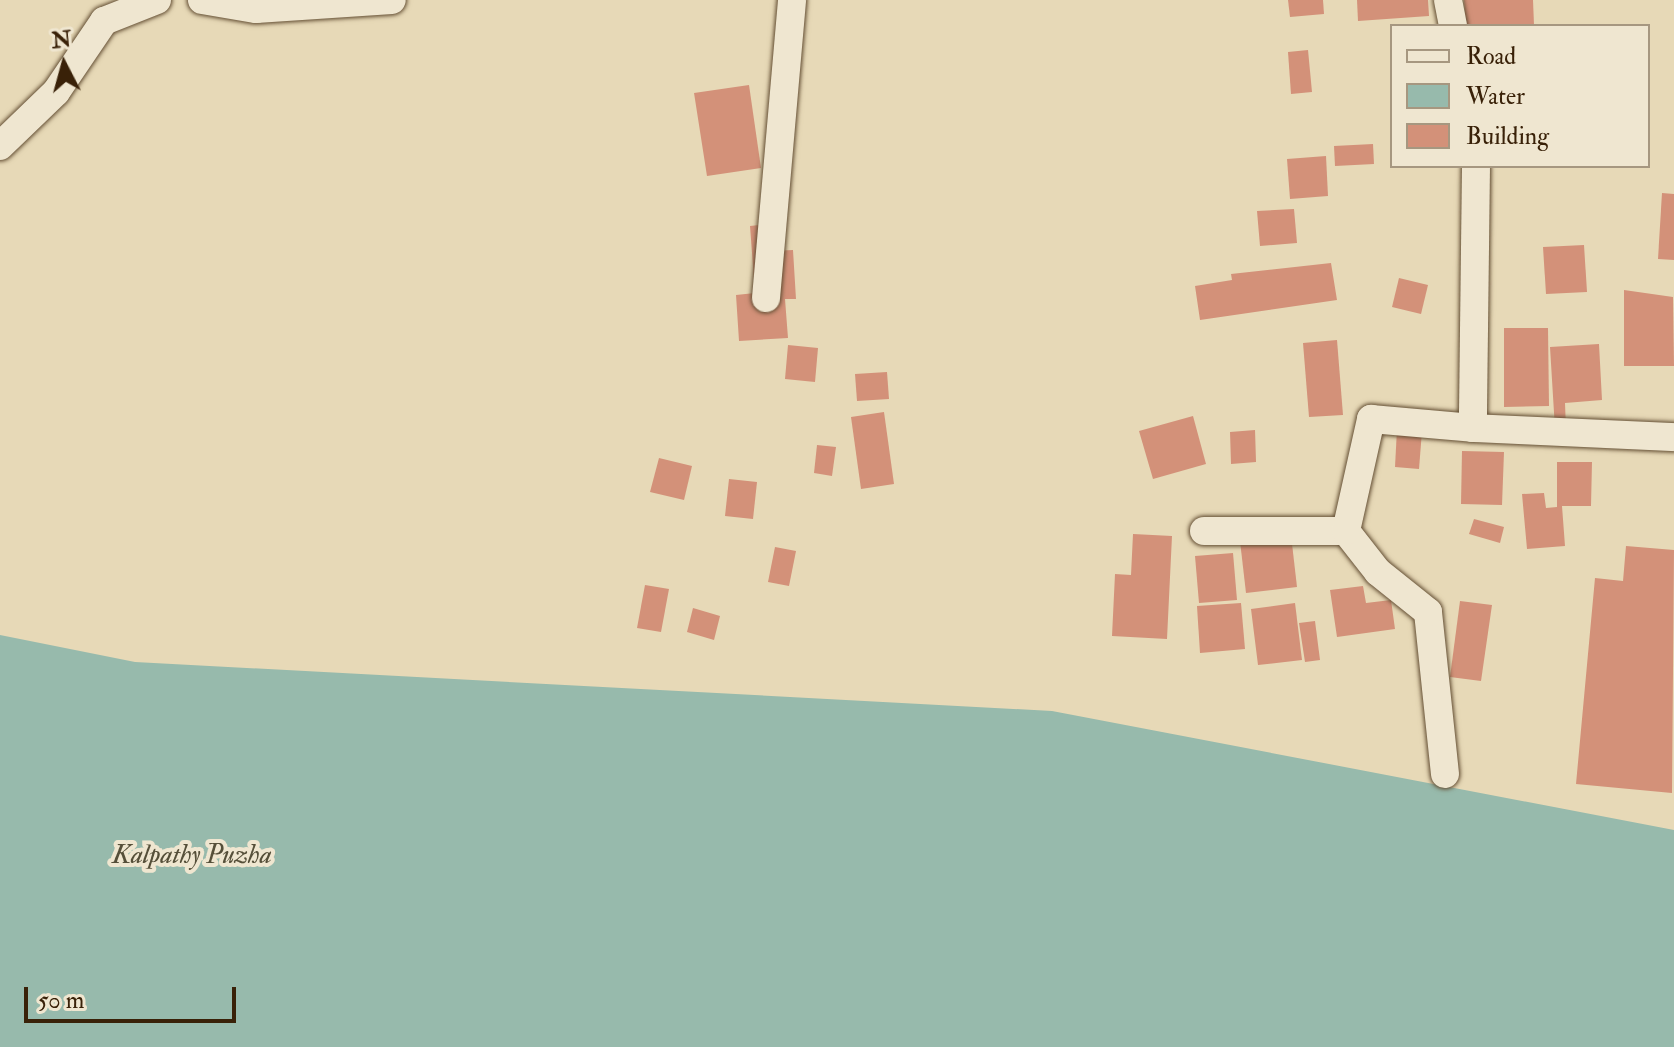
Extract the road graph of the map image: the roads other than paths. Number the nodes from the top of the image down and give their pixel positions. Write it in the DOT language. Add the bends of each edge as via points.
graph roads {
  1 [pos="157,0"];
  2 [pos="202,0"];
  3 [pos="392,0"];
  4 [pos="792,0"];
  5 [pos="1448,0"];
  6 [pos="1453,24"];
  7 [pos="0,146"];
  8 [pos="1476,168"];
  9 [pos="766,298"];
  10 [pos="1473,428"];
  11 [pos="1674,437"];
  12 [pos="1204,531"];
  13 [pos="1346,531"];
  14 [pos="1445,774"];
  1 -- 7 [label="street" via="104,21 56,92"];
  2 -- 3 [label="street" via="256,9"];
  4 -- 9 [label="street"];
  5 -- 6 [label="street"];
  8 -- 10 [label="street"];
  10 -- 11 [label="street"];
  10 -- 13 [label="street" via="1371,419"];
  12 -- 13 [label="street"];
  13 -- 14 [label="street" via="1378,572 1428,612"];
}
